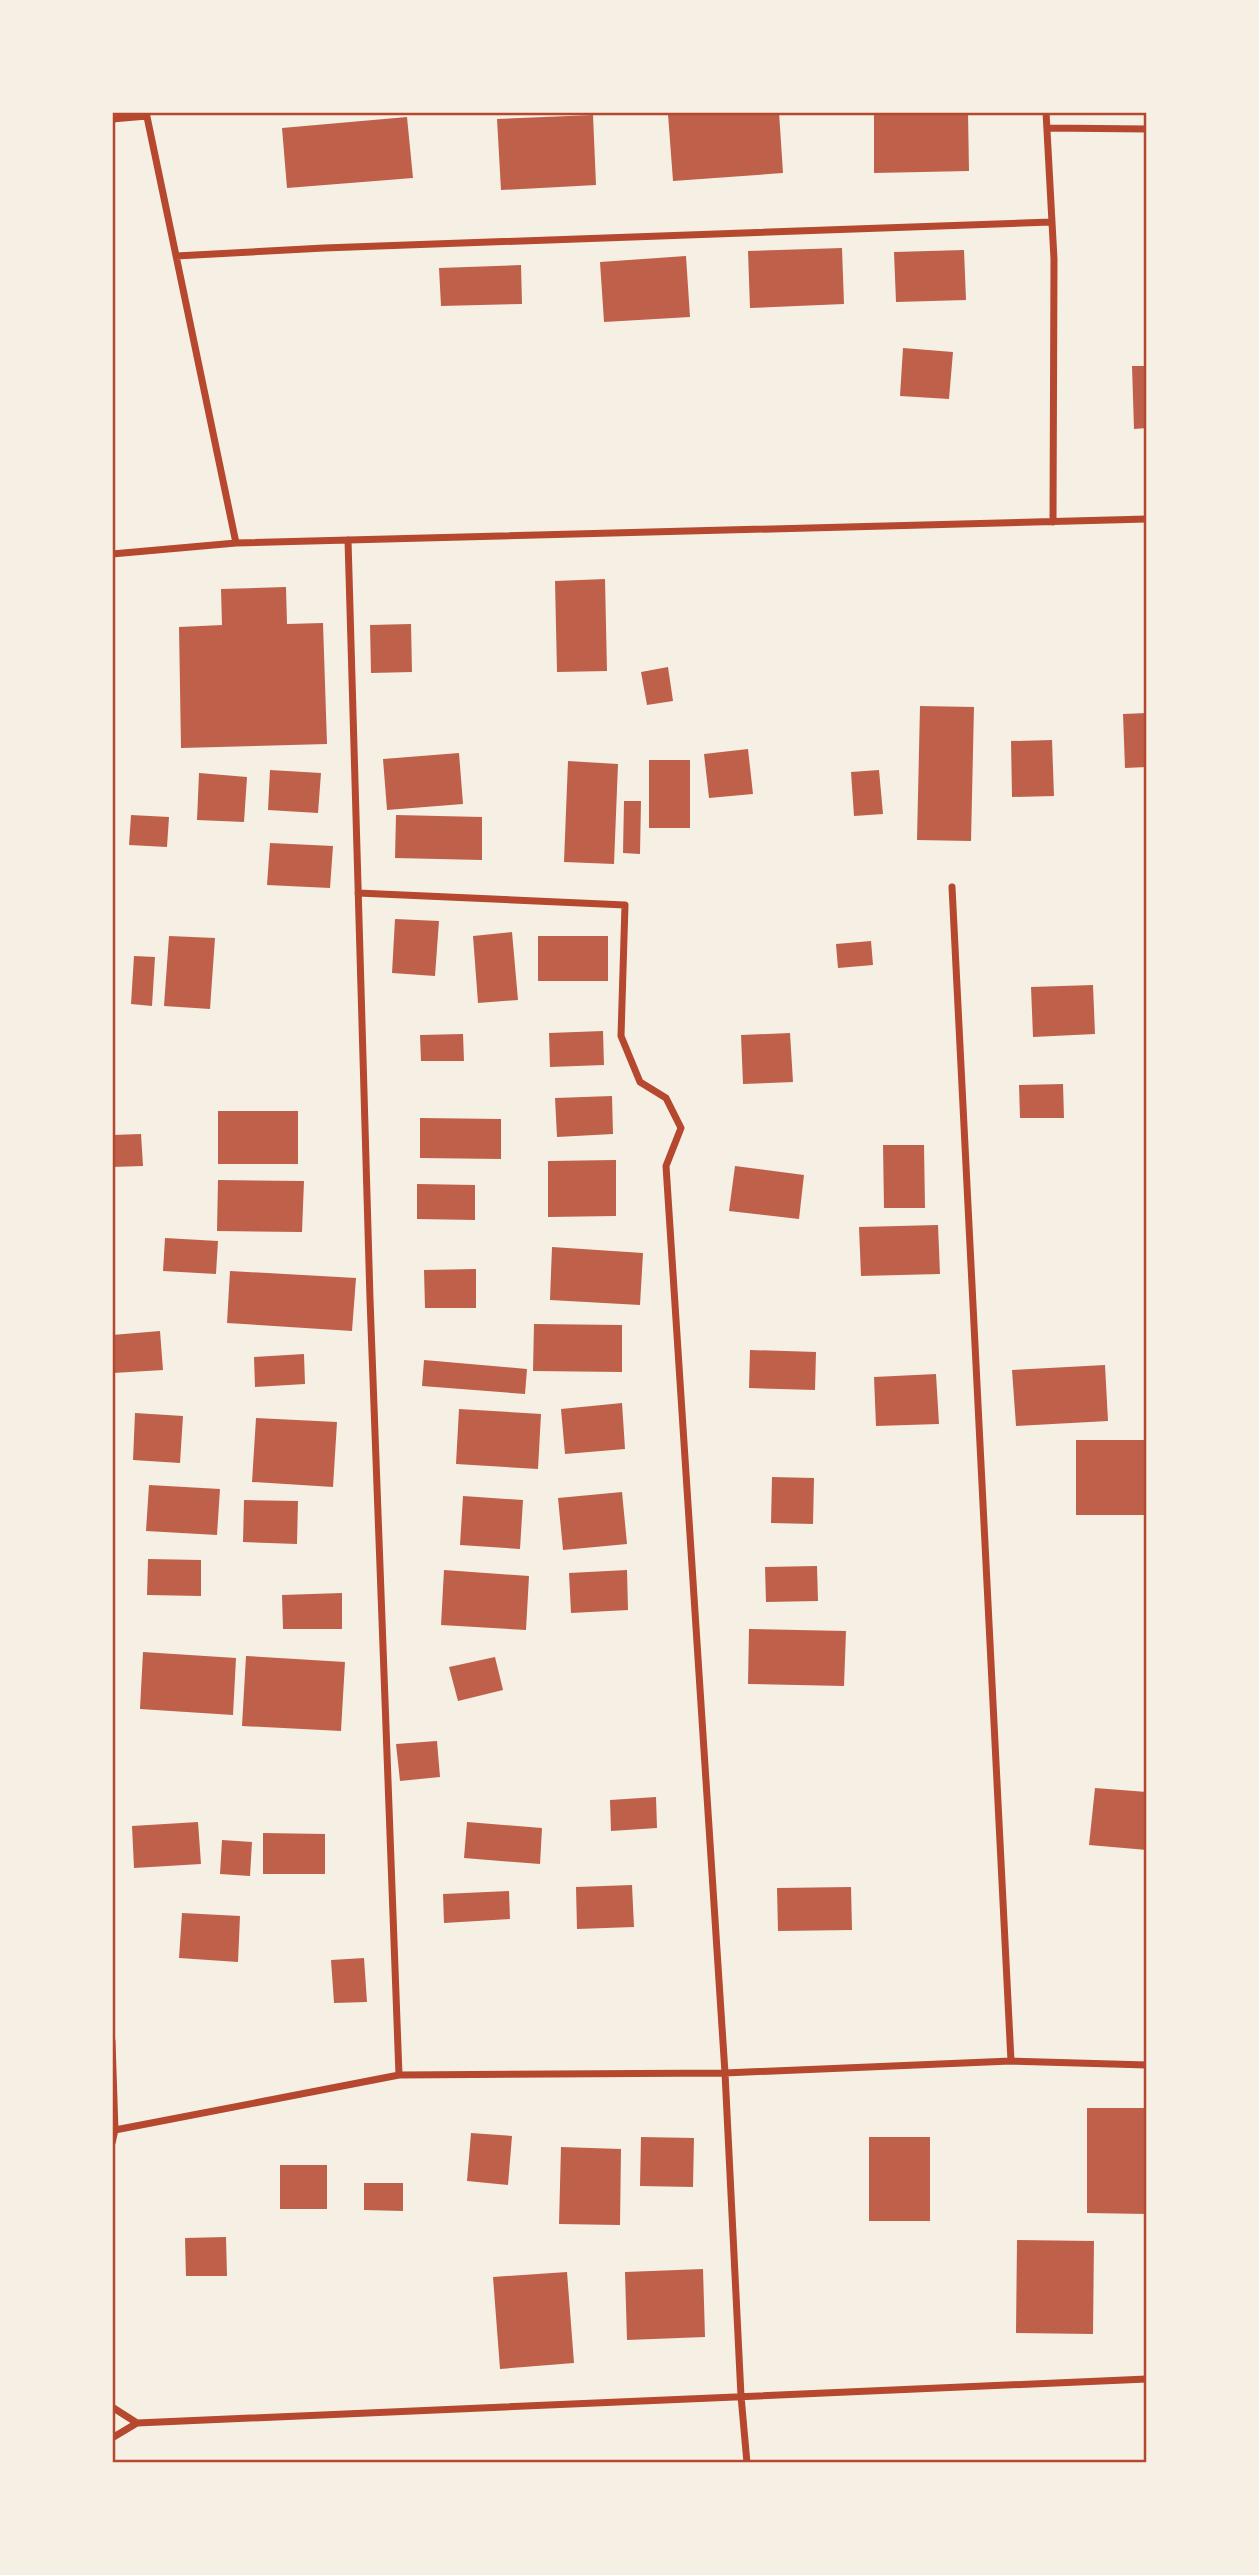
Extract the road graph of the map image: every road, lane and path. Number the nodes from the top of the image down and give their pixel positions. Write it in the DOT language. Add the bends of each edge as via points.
graph roads {
  1 [pos="1046,112"];
  2 [pos="146,114"];
  3 [pos="112,119"];
  4 [pos="1047,128"];
  5 [pos="1147,129"];
  6 [pos="1051,222"];
  7 [pos="176,256"];
  8 [pos="1147,519"];
  9 [pos="1053,522"];
  10 [pos="348,540"];
  11 [pos="236,542"];
  12 [pos="112,554"];
  13 [pos="952,887"];
  14 [pos="358,893"];
  15 [pos="112,2041"];
  16 [pos="1011,2061"];
  17 [pos="1147,2065"];
  18 [pos="725,2073"];
  19 [pos="399,2075"];
  20 [pos="115,2130"];
  21 [pos="112,2143"];
  22 [pos="1147,2379"];
  23 [pos="741,2396"];
  24 [pos="112,2407"];
  25 [pos="137,2423"];
  26 [pos="112,2438"];
  27 [pos="747,2463"];
  1 -- 4 [label="street"];
  2 -- 3 [label="street"];
  2 -- 7 [label="street"];
  4 -- 5 [label="street"];
  4 -- 6 [label="street"];
  6 -- 7 [label="street"];
  6 -- 9 [label="street"];
  7 -- 11 [label="street"];
  8 -- 9 [label="street"];
  9 -- 10 [label="street"];
  10 -- 11 [label="street"];
  10 -- 14 [label="street"];
  11 -- 12 [label="street"];
  13 -- 16 [label="street"];
  14 -- 18 [label="street" via="625,905 621,1036 640,1082 666,1098 681,1128 666,1166"];
  14 -- 19 [label="street"];
  15 -- 20 [label="street"];
  16 -- 17 [label="street"];
  16 -- 18 [label="street"];
  18 -- 19 [label="street"];
  18 -- 23 [label="street"];
  19 -- 20 [label="street"];
  20 -- 21 [label="street"];
  22 -- 23 [label="street"];
  23 -- 25 [label="street"];
  23 -- 27 [label="street"];
  24 -- 25 [label="street"];
  25 -- 26 [label="street"];
}
